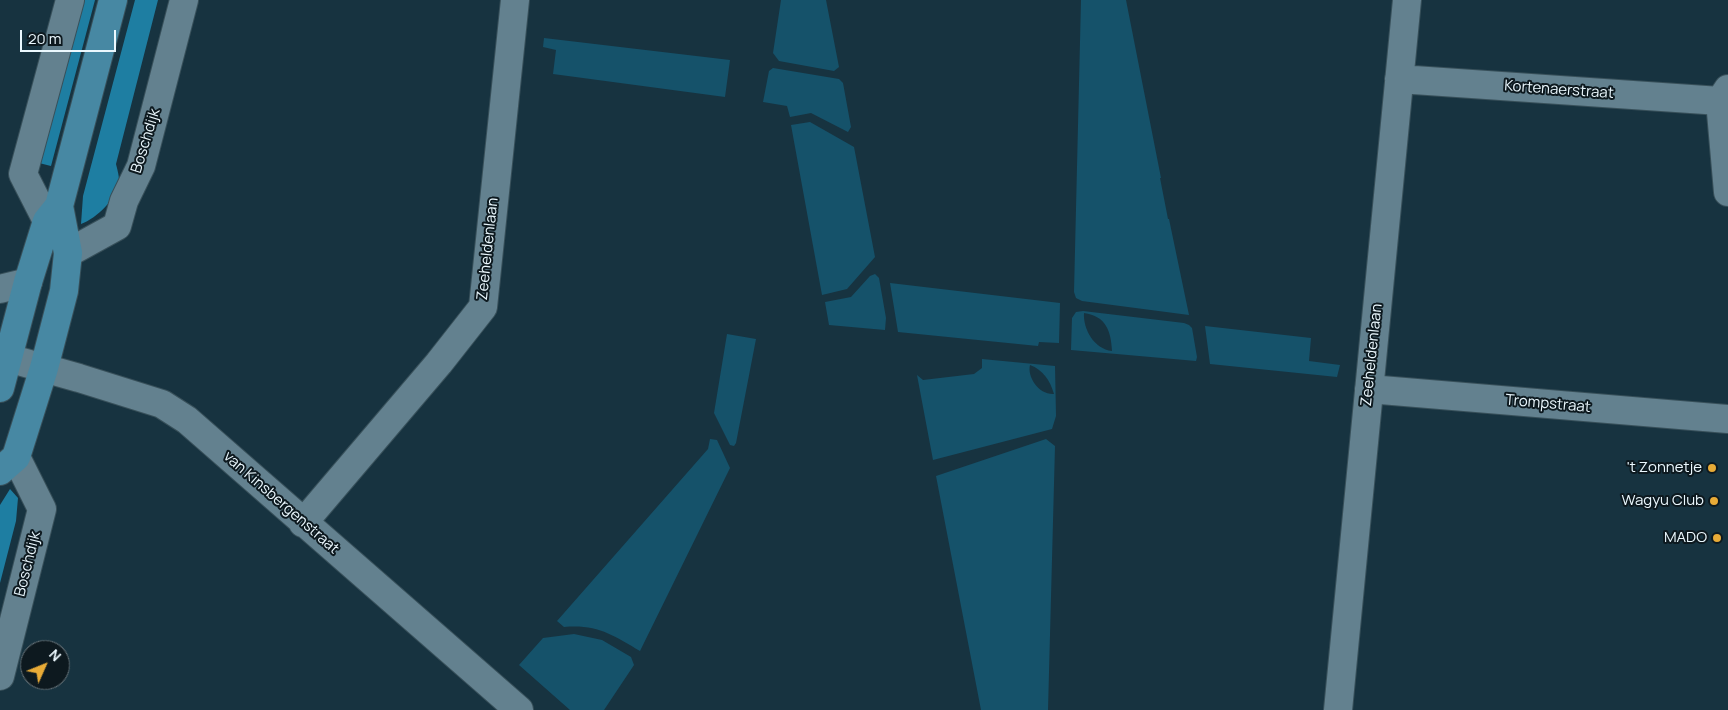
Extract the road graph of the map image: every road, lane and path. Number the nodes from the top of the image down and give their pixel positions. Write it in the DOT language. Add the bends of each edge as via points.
graph roads {
  1 [pos="70,0"];
  2 [pos="113,0"];
  3 [pos="184,0"];
  4 [pos="514,0"];
  5 [pos="1407,0"];
  6 [pos="1399,79"];
  7 [pos="1724,95"];
  8 [pos="1728,192"];
  9 [pos="53,214"];
  10 [pos="68,253"];
  11 [pos="28,282"];
  12 [pos="0,289"];
  13 [pos="8,358"];
  14 [pos="44,368"];
  15 [pos="0,388"];
  16 [pos="1369,389"];
  17 [pos="1728,419"];
  18 [pos="8,464"];
  19 [pos="303,523"];
  20 [pos="0,676"];
  21 [pos="519,710"];
  22 [pos="1338,710"];
  1 -- 9 [label="street, Boschdijk" via="23,174"];
  2 -- 9 [label="main road, Boschdijk"];
  3 -- 10 [label="street, Boschdijk" via="141,166 124,201 117,226"];
  4 -- 19 [label="street, Zeeheldenlaan" via="483,307"];
  5 -- 6 [label="street, Zeeheldenlaan"];
  6 -- 7 [label="street, Kortenaerstraat"];
  6 -- 16 [label="street, Zeeheldenlaan"];
  7 -- 8 [label="street"];
  9 -- 10 [label="main road, Boschdijk"];
  9 -- 11 [label="main road, Boschdijk"];
  10 -- 14 [label="main road, Boschdijk" via="64,291"];
  11 -- 12 [label="street"];
  11 -- 13 [label="main road, Boschdijk"];
  13 -- 14 [label="street, van Kinsbergenstraat"];
  13 -- 15 [label="main road, Boschdijk"];
  14 -- 18 [label="main road, Boschdijk"];
  14 -- 19 [label="street, van Kinsbergenstraat" via="162,404 187,420"];
  16 -- 17 [label="street, Trompstraat"];
  16 -- 22 [label="street, Zeeheldenlaan"];
  18 -- 20 [label="street, Boschdijk" via="42,509"];
  19 -- 21 [label="street, van Kinsbergenstraat"];
}
